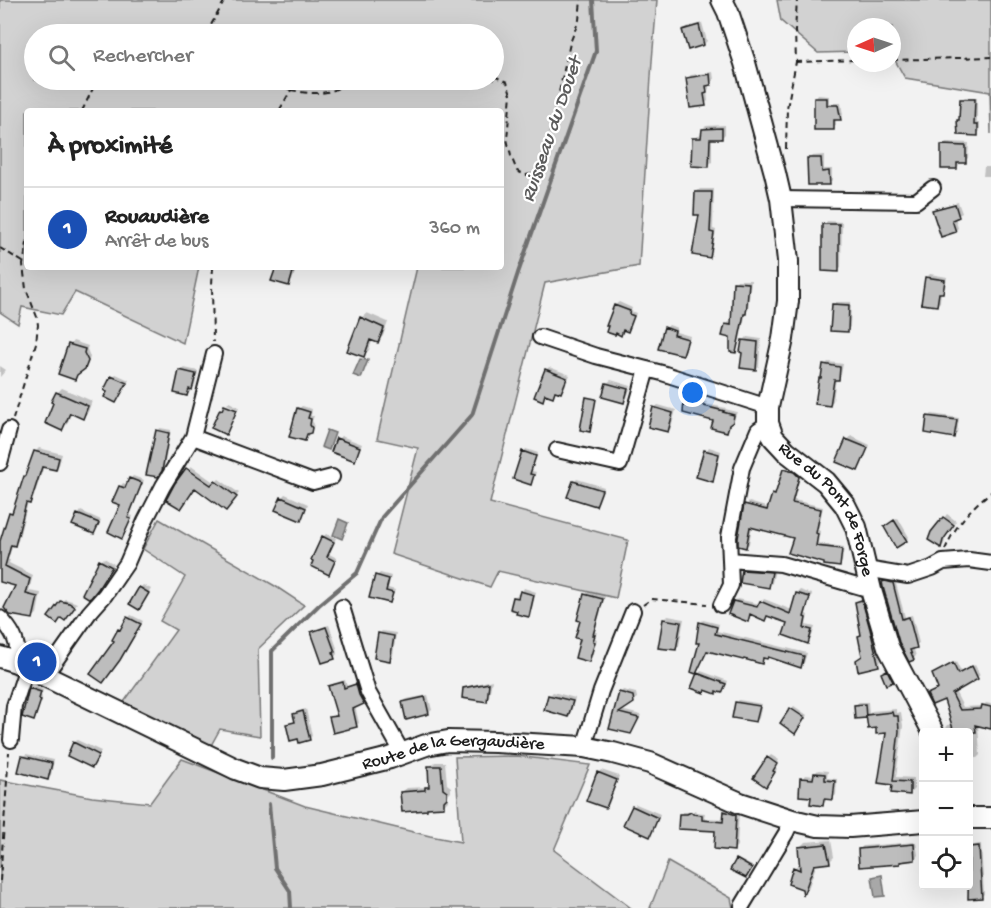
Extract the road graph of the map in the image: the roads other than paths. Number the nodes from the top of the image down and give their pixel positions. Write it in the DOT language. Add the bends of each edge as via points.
graph roads {
  1 [pos="722,0"];
  2 [pos="933,188"];
  3 [pos="781,199"];
  4 [pos="540,337"];
  5 [pos="214,354"];
  6 [pos="647,369"];
  7 [pos="768,415"];
  8 [pos="9,430"];
  9 [pos="193,437"];
  10 [pos="557,450"];
  11 [pos="0,463"];
  12 [pos="332,477"];
  13 [pos="730,560"];
  14 [pos="991,563"];
  15 [pos="866,569"];
  16 [pos="871,590"];
  17 [pos="722,605"];
  18 [pos="342,607"];
  19 [pos="633,611"];
  20 [pos="0,618"];
  21 [pos="14,662"];
  22 [pos="46,676"];
  23 [pos="931,728"];
  24 [pos="10,740"];
  25 [pos="584,747"];
  26 [pos="403,753"];
  27 [pos="792,820"];
  28 [pos="919,821"];
  29 [pos="742,906"];
  1 -- 3 [label="street" via="745,63"];
  2 -- 3 [label="street" via="916,201"];
  3 -- 7 [label="street" via="788,301"];
  4 -- 6 [label="street"];
  5 -- 9 [label="street"];
  6 -- 7 [label="street"];
  6 -- 10 [label="street" via="620,464"];
  7 -- 13 [label="street" via="742,468 729,537"];
  7 -- 15 [label="street, Rue du Pont de Forge" via="773,437 826,482 845,505 856,527"];
  8 -- 11 [label="street"];
  9 -- 12 [label="street" via="313,482"];
  9 -- 22 [label="street" via="163,486 127,563"];
  13 -- 16 [label="street" via="782,564"];
  13 -- 17 [label="street" via="731,585"];
  14 -- 15 [label="street" via="943,562 908,576"];
  15 -- 16 [label="street, Rue du Pont de Forge"];
  16 -- 23 [label="street, Rue du Pont de Forge" via="888,647"];
  18 -- 26 [label="street" via="368,692"];
  19 -- 25 [label="street"];
  20 -- 21 [label="street" via="14,635 18,654"];
  21 -- 22 [label="street, Route de la Gergaudière"];
  21 -- 24 [label="street"];
  22 -- 26 [label="street, Route de la Gergaudière" via="260,778 284,780 322,775"];
  25 -- 26 [label="street, Route de la Gergaudière" via="448,741"];
  25 -- 27 [label="street, Route de la Gergaudière" via="650,763 740,803"];
  27 -- 28 [label="street, Route de la Gergaudière" via="818,826"];
  27 -- 29 [label="street"];
}
